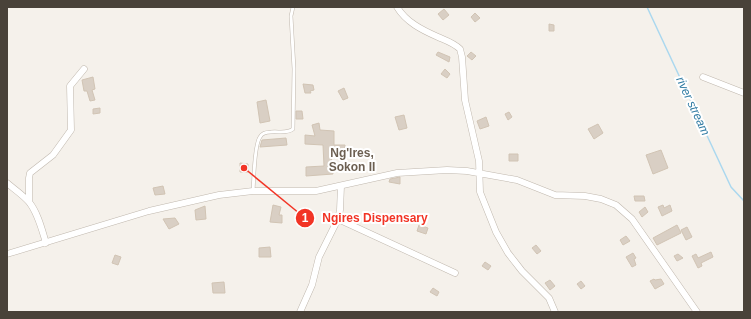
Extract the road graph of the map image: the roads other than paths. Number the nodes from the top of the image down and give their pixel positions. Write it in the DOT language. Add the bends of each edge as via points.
graph roads {
  1 [pos="293,7"];
  2 [pos="396,7"];
  3 [pos="84,69"];
  4 [pos="703,77"];
  5 [pos="744,93"];
  6 [pos="480,173"];
  7 [pos="7,183"];
  8 [pos="341,186"];
  9 [pos="253,191"];
  10 [pos="29,201"];
  11 [pos="338,219"];
  12 [pos="46,243"];
  13 [pos="7,254"];
  14 [pos="455,273"];
  15 [pos="300,312"];
  16 [pos="555,312"];
  17 [pos="697,312"];
  1 -- 9 [label="lane" via="293,129 288,132 269,132 259,138"];
  2 -- 6 [label="street" via="403,16 424,31 460,49 465,100"];
  3 -- 10 [label="street" via="70,86 71,130 53,155 30,173"];
  4 -- 5 [label="street"];
  6 -- 8 [label="street" via="418,171"];
  6 -- 16 [label="street" via="480,192 498,237 522,271 549,298"];
  6 -- 17 [label="street" via="517,180 555,195 585,196 616,205 632,219"];
  7 -- 10 [label="street"];
  8 -- 9 [label="street" via="311,191"];
  8 -- 11 [label="street"];
  9 -- 12 [label="street" via="219,195 156,209"];
  10 -- 12 [label="street"];
  11 -- 14 [label="street"];
  11 -- 15 [label="street" via="319,257 314,278"];
  12 -- 13 [label="street"];
}
